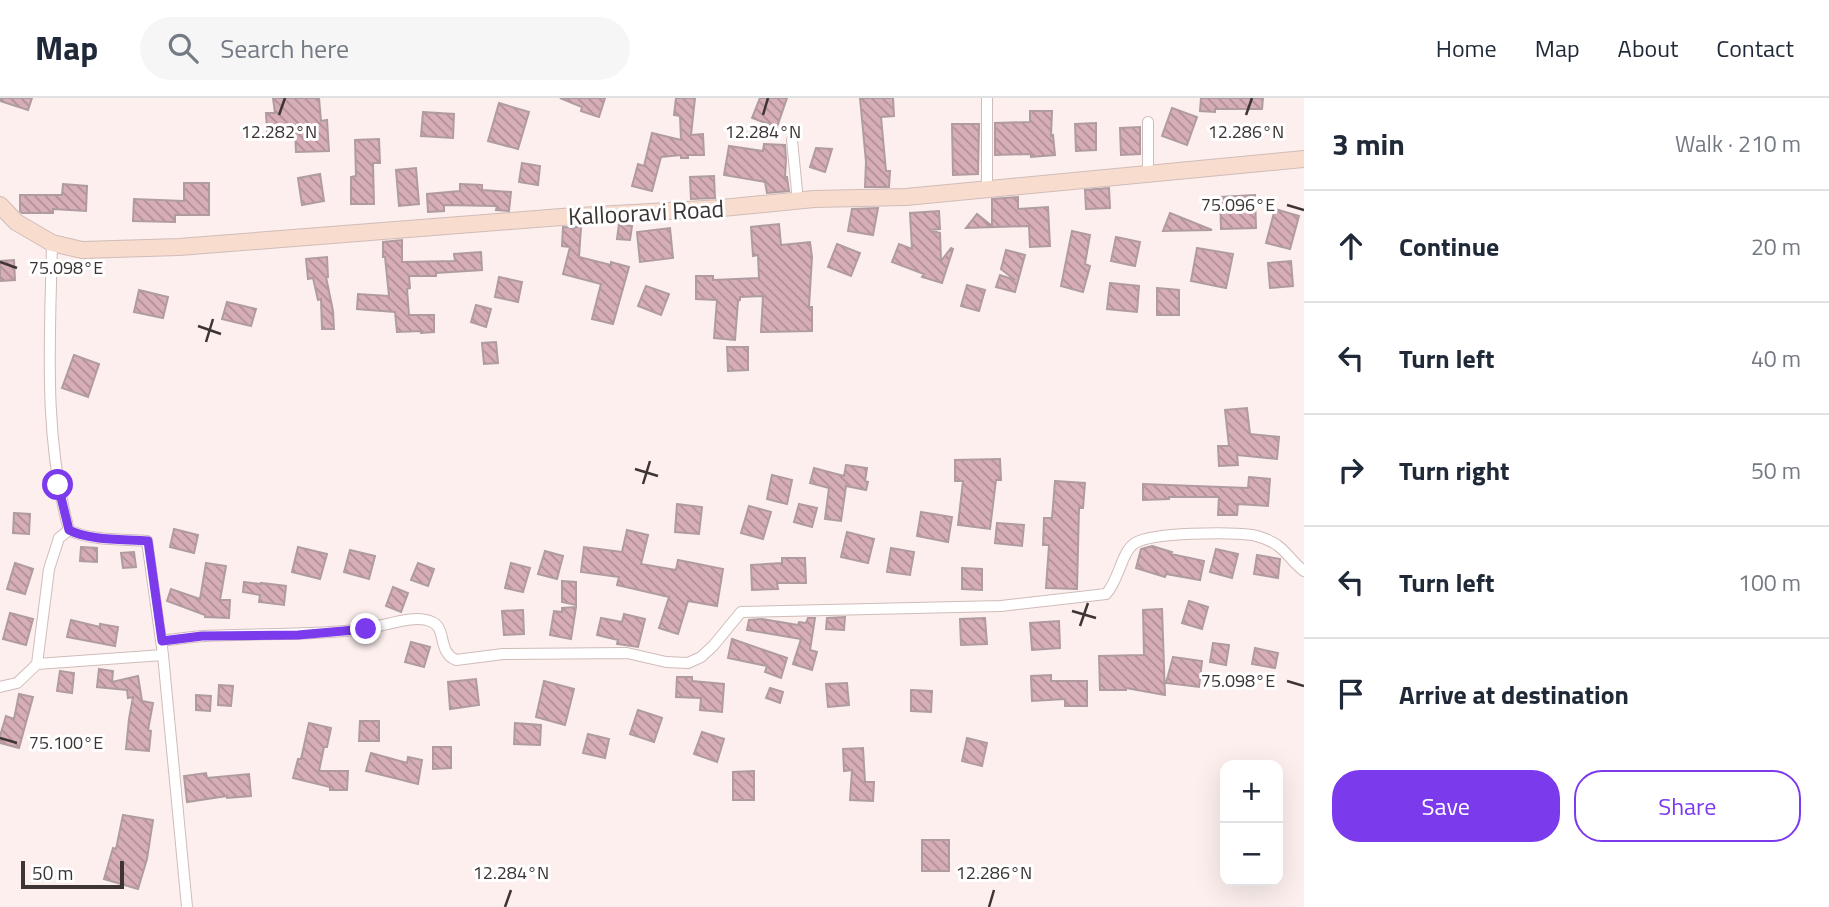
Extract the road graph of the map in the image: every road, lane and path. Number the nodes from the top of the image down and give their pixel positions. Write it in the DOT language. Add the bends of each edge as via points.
graph roads {
  1 [pos="987,98"];
  2 [pos="1148,122"];
  3 [pos="792,140"];
  4 [pos="1304,159"];
  5 [pos="1148,173"];
  6 [pos="987,188"];
  7 [pos="798,201"];
  8 [pos="0,205"];
  9 [pos="52,243"];
  10 [pos="69,530"];
  11 [pos="1304,571"];
  12 [pos="162,641"];
  13 [pos="163,655"];
  14 [pos="37,664"];
  15 [pos="0,687"];
  16 [pos="187,907"];
  1 -- 6 [label="street"];
  2 -- 5 [label="street"];
  3 -- 7 [label="street"];
  4 -- 5 [label="main road, Kallooravi Road"];
  5 -- 6 [label="main road, Kallooravi Road"];
  6 -- 7 [label="main road, Kallooravi Road"];
  7 -- 9 [label="main road, Kallooravi Road" via="179,247 82,250"];
  8 -- 9 [label="main road, Kallooravi Road" via="16,222"];
  9 -- 10 [label="street" via="49,392 58,485"];
  10 -- 12 [label="street" via="148,541"];
  10 -- 14 [label="street" via="59,538 49,569"];
  11 -- 12 [label="street" via="1277,545 1255,535 1161,536 1136,542 1129,549 1107,594 1001,606 741,612 713,646 688,663 627,653 564,652 456,660 446,653 437,626 422,620 298,635"];
  12 -- 13 [label="street"];
  13 -- 14 [label="street"];
  13 -- 16 [label="street"];
  14 -- 15 [label="street" via="17,683"];
}
